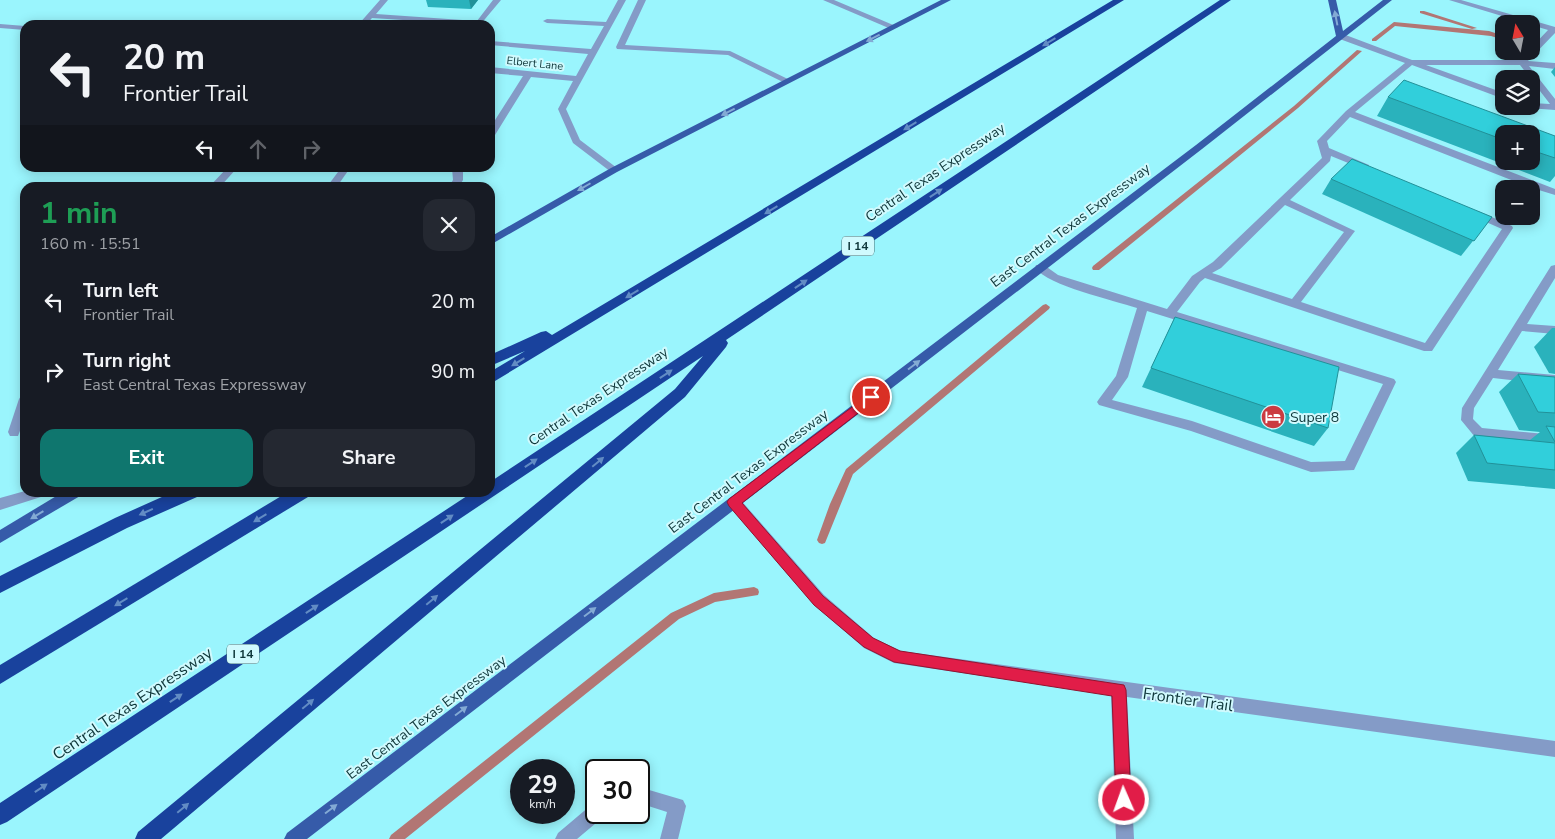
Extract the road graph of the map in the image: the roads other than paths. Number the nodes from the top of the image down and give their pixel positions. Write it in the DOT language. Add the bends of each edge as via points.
graph roads {
  1 [pos="384,0"];
  2 [pos="497,0"];
  3 [pos="613,0"];
  4 [pos="622,0"];
  5 [pos="642,0"];
  6 [pos="827,0"];
  7 [pos="947,0"];
  8 [pos="1119,0"];
  9 [pos="1226,0"];
  10 [pos="1332,0"];
  11 [pos="1388,0"];
  12 [pos="1454,0"];
  13 [pos="370,16"];
  14 [pos="366,20"];
  15 [pos="432,20"];
  16 [pos="481,20"];
  17 [pos="547,21"];
  18 [pos="608,24"];
  19 [pos="0,26"];
  20 [pos="894,27"];
  21 [pos="20,28"];
  22 [pos="1554,30"];
  23 [pos="1340,36"];
  24 [pos="495,43"];
  25 [pos="593,52"];
  26 [pos="1412,62"];
  27 [pos="1522,63"];
  28 [pos="1555,66"];
  29 [pos="495,71"];
  30 [pos="528,74"];
  31 [pos="578,79"];
  32 [pos="788,81"];
  33 [pos="1495,93"];
  34 [pos="1540,106"];
  35 [pos="1555,106"];
  36 [pos="1350,113"];
  37 [pos="495,127"];
  38 [pos="1325,150"];
  39 [pos="614,170"];
  40 [pos="228,172"];
  41 [pos="1380,173"];
  42 [pos="219,182"];
  43 [pos="1555,192"];
  44 [pos="1284,201"];
  45 [pos="1462,208"];
  46 [pos="495,239"];
  47 [pos="1040,268"];
  48 [pos="1555,269"];
  49 [pos="1203,274"];
  50 [pos="1549,289"];
  51 [pos="1294,304"];
  52 [pos="1143,306"];
  53 [pos="605,310"];
  54 [pos="1170,314"];
  55 [pos="1519,327"];
  56 [pos="732,330"];
  57 [pos="1555,330"];
  58 [pos="495,359"];
  59 [pos="1490,374"];
  60 [pos="495,376"];
  61 [pos="1555,380"];
  62 [pos="20,414"];
  63 [pos="14,432"];
  64 [pos="1555,440"];
  65 [pos="495,487"];
  66 [pos="23,497"];
  67 [pos="66,497"];
  68 [pos="180,497"];
  69 [pos="294,497"];
  70 [pos="479,497"];
  71 [pos="734,502"];
  72 [pos="0,504"];
  73 [pos="0,537"];
  74 [pos="0,585"];
  75 [pos="0,675"];
  76 [pos="1119,690"];
  77 [pos="1555,749"];
  78 [pos="650,798"];
  79 [pos="0,815"];
  80 [pos="585,821"];
  81 [pos="145,839"];
  82 [pos="293,839"];
  83 [pos="564,839"];
  84 [pos="669,839"];
  85 [pos="1125,839"];
  1 -- 13 [label="street"];
  2 -- 16 [label="street"];
  3 -- 4 [label="street"];
  4 -- 18 [label="street"];
  5 -- 32 [label="street" via="620,47 730,53"];
  6 -- 20 [label="street"];
  7 -- 20 [label="main road"];
  8 -- 53 [label="highway, one-way"];
  56 -- 9 [label="highway, Central Texas Expressway / I 14, one-way"];
  23 -- 10 [label="main road, one-way"];
  11 -- 23 [label="main road, East Central Texas Expressway"];
  12 -- 22 [label="street"];
  13 -- 14 [label="street"];
  13 -- 15 [label="street"];
  17 -- 18 [label="street"];
  18 -- 25 [label="street"];
  19 -- 21 [label="street"];
  20 -- 32 [label="main road, one-way"];
  22 -- 27 [label="street"];
  23 -- 26 [label="street"];
  23 -- 47 [label="main road, East Central Texas Expressway"];
  24 -- 25 [label="street"];
  25 -- 31 [label="street"];
  26 -- 27 [label="street"];
  26 -- 33 [label="street"];
  26 -- 36 [label="street" via="1388,86"];
  27 -- 28 [label="street"];
  27 -- 35 [label="street"];
  29 -- 30 [label="street, Elbert Lane"];
  30 -- 31 [label="street, Elbert Lane"];
  30 -- 37 [label="street"];
  31 -- 39 [label="street" via="562,109 576,141"];
  32 -- 39 [label="main road, one-way"];
  34 -- 35 [label="street"];
  36 -- 38 [label="street" via="1322,142"];
  36 -- 43 [label="street" via="1532,186"];
  38 -- 41 [label="street"];
  38 -- 44 [label="street" via="1327,158"];
  39 -- 46 [label="main road, one-way"];
  40 -- 42 [label="street"];
  44 -- 49 [label="street" via="1217,265"];
  44 -- 51 [label="street" via="1350,231"];
  45 -- 51 [label="street" via="1508,228 1428,348"];
  47 -- 52 [label="street" via="1054,278"];
  71 -- 47 [label="main road, East Central Texas Expressway, one-way"];
  48 -- 50 [label="street"];
  49 -- 51 [label="street"];
  49 -- 54 [label="street"];
  50 -- 55 [label="street"];
  52 -- 54 [label="street"];
  52 -- 54 [label="street" via="1122,377 1103,402 1192,426 1311,467 1349,466 1390,382"];
  53 -- 58 [label="highway"];
  53 -- 60 [label="highway, one-way"];
  55 -- 57 [label="street"];
  55 -- 59 [label="street"];
  65 -- 56 [label="highway, Central Texas Expressway / I 14, one-way"];
  81 -- 56 [label="highway, one-way" via="680,393"];
  59 -- 61 [label="street"];
  59 -- 64 [label="street" via="1468,408 1467,420 1479,433"];
  62 -- 63 [label="street"];
  66 -- 72 [label="street"];
  67 -- 73 [label="main road, one-way"];
  68 -- 74 [label="highway, one-way"];
  69 -- 75 [label="highway, one-way"];
  79 -- 70 [label="highway, Central Texas Expressway / I 14, one-way"];
  71 -- 76 [label="street, Frontier Trail" via="819,600 869,643 899,658"];
  82 -- 71 [label="main road, East Central Texas Expressway, one-way"];
  76 -- 77 [label="street, Frontier Trail"];
  76 -- 85 [label="street"];
  78 -- 84 [label="street" via="677,806"];
  80 -- 83 [label="street"];
}
